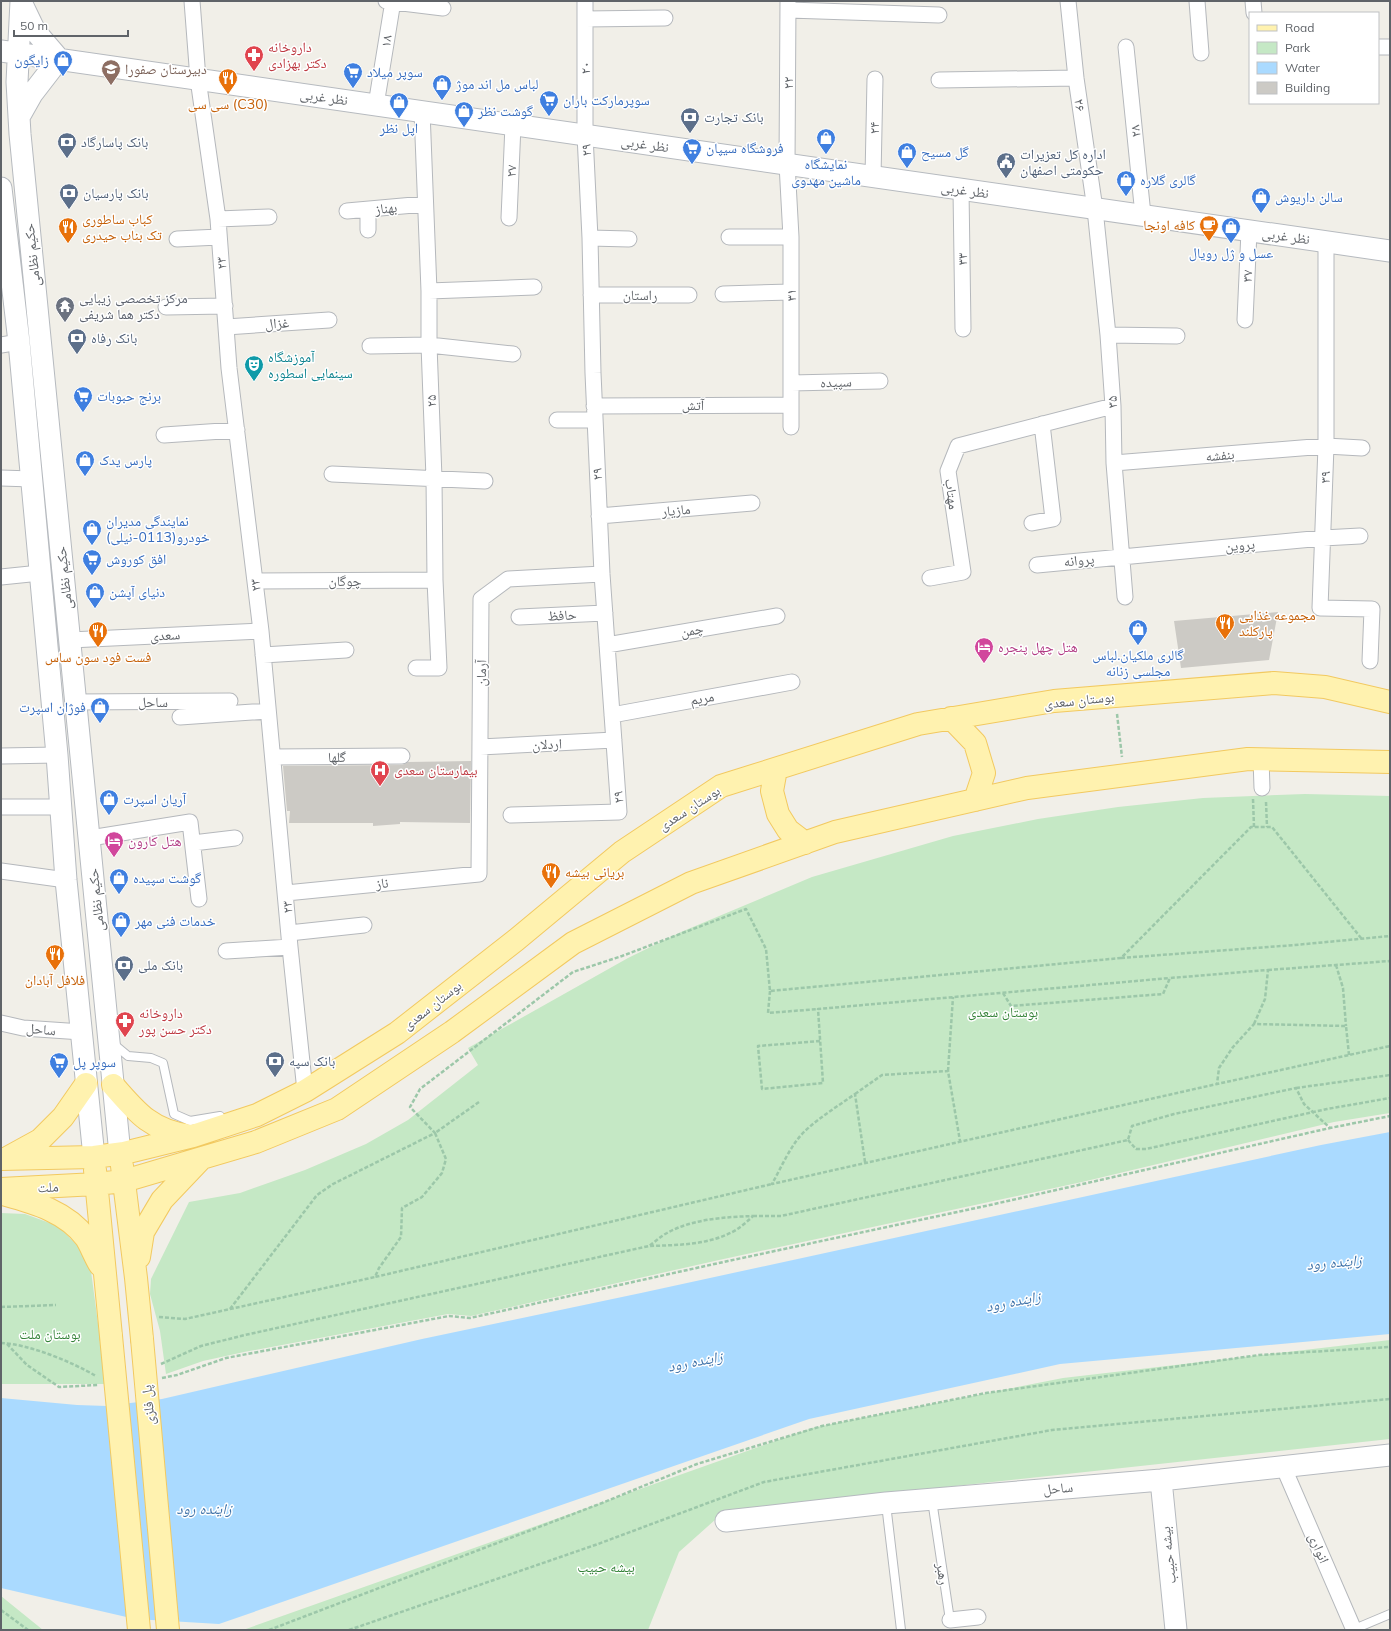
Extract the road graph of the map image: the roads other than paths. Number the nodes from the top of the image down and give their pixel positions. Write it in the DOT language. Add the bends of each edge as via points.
graph roads {
  1 [pos="192,1"];
  2 [pos="390,1"];
  3 [pos="584,1"];
  4 [pos="1068,1"];
  5 [pos="1197,1"];
  6 [pos="1253,1"];
  7 [pos="21,2"];
  8 [pos="789,5"];
  9 [pos="443,8"];
  10 [pos="1254,12"];
  11 [pos="940,15"];
  12 [pos="665,18"];
  13 [pos="585,19"];
  14 [pos="1126,47"];
  15 [pos="1379,47"];
  16 [pos="1390,47"];
  17 [pos="9,52"];
  18 [pos="1200,53"];
  19 [pos="59,59"];
  20 [pos="1076,78"];
  21 [pos="198,79"];
  22 [pos="875,79"];
  23 [pos="939,80"];
  24 [pos="376,105"];
  25 [pos="422,111"];
  26 [pos="19,117"];
  27 [pos="513,125"];
  28 [pos="585,135"];
  29 [pos="787,164"];
  30 [pos="873,177"];
  31 [pos="1,188"];
  32 [pos="962,190"];
  33 [pos="425,204"];
  34 [pos="1095,209"];
  35 [pos="368,210"];
  36 [pos="347,212"];
  37 [pos="1143,216"];
  38 [pos="269,217"];
  39 [pos="509,218"];
  40 [pos="218,219"];
  41 [pos="368,230"];
  42 [pos="1249,231"];
  43 [pos="219,237"];
  44 [pos="729,237"];
  45 [pos="791,237"];
  46 [pos="590,238"];
  47 [pos="177,239"];
  48 [pos="629,239"];
  49 [pos="1326,242"];
  50 [pos="1390,252"];
  51 [pos="534,287"];
  52 [pos="429,291"];
  53 [pos="791,292"];
  54 [pos="723,294"];
  55 [pos="591,295"];
  56 [pos="688,295"];
  57 [pos="225,306"];
  58 [pos="166,307"];
  59 [pos="329,320"];
  60 [pos="1245,320"];
  61 [pos="226,327"];
  62 [pos="963,329"];
  63 [pos="1108,335"];
  64 [pos="1177,336"];
  65 [pos="10,344"];
  66 [pos="429,345"];
  67 [pos="370,346"];
  68 [pos="513,354"];
  69 [pos="880,381"];
  70 [pos="791,383"];
  71 [pos="791,405"];
  72 [pos="1113,406"];
  73 [pos="595,413"];
  74 [pos="557,420"];
  75 [pos="1042,424"];
  76 [pos="791,427"];
  77 [pos="237,430"];
  78 [pos="164,435"];
  79 [pos="1326,446"];
  80 [pos="1362,448"];
  81 [pos="1114,463"];
  82 [pos="332,474"];
  83 [pos="1,478"];
  84 [pos="434,478"];
  85 [pos="32,479"];
  86 [pos="485,481"];
  87 [pos="752,503"];
  88 [pos="600,516"];
  89 [pos="1032,523"];
  90 [pos="1360,536"];
  91 [pos="1323,538"];
  92 [pos="1121,556"];
  93 [pos="1037,565"];
  94 [pos="40,573"];
  95 [pos="602,574"];
  96 [pos="1,577"];
  97 [pos="930,578"];
  98 [pos="435,580"];
  99 [pos="255,581"];
  100 [pos="1125,597"];
  101 [pos="605,613"];
  102 [pos="777,616"];
  103 [pos="519,617"];
  104 [pos="261,631"];
  105 [pos="70,640"];
  106 [pos="607,645"];
  107 [pos="346,650"];
  108 [pos="263,655"];
  109 [pos="1370,661"];
  110 [pos="416,668"];
  111 [pos="792,682"];
  112 [pos="230,701"];
  113 [pos="76,702"];
  114 [pos="1390,702"];
  115 [pos="268,711"];
  116 [pos="612,715"];
  117 [pos="180,717"];
  118 [pos="951,718"];
  119 [pos="614,740"];
  120 [pos="480,747"];
  121 [pos="1,756"];
  122 [pos="57,756"];
  123 [pos="402,756"];
  124 [pos="273,758"];
  125 [pos="1260,759"];
  126 [pos="1390,762"];
  127 [pos="776,769"];
  128 [pos="1260,793"];
  129 [pos="975,800"];
  130 [pos="1,807"];
  131 [pos="61,807"];
  132 [pos="511,815"];
  133 [pos="90,838"];
  134 [pos="235,838"];
  135 [pos="193,843"];
  136 [pos="805,843"];
  137 [pos="1,871"];
  138 [pos="479,874"];
  139 [pos="66,880"];
  140 [pos="286,893"];
  141 [pos="200,899"];
  142 [pos="364,925"];
  143 [pos="289,940"];
  144 [pos="226,951"];
  145 [pos="1,1023"];
  146 [pos="108,1026"];
  147 [pos="82,1032"];
  148 [pos="86,1084"];
  149 [pos="113,1085"];
  150 [pos="299,1094"];
  151 [pos="255,1107"];
  152 [pos="225,1115"];
  153 [pos="193,1136"];
  154 [pos="120,1154"];
  155 [pos="94,1157"];
  156 [pos="4,1158"];
  157 [pos="201,1159"];
  158 [pos="124,1181"];
  159 [pos="96,1184"];
  160 [pos="1,1189"];
  161 [pos="1,1193"];
  162 [pos="106,1278"];
  163 [pos="136,1278"];
  164 [pos="1390,1455"];
  165 [pos="1284,1466"];
  166 [pos="1161,1480"];
  167 [pos="932,1499"];
  168 [pos="886,1503"];
  169 [pos="726,1521"];
  170 [pos="1390,1614"];
  171 [pos="978,1616"];
  172 [pos="950,1620"];
  173 [pos="139,1630"];
  174 [pos="168,1630"];
  175 [pos="901,1630"];
  176 [pos="1176,1630"];
  177 [pos="1353,1630"];
  1 -- 21 [label="street, ۲۳"];
  2 -- 9 [label="street"];
  2 -- 24 [label="street, ۱۸"];
  3 -- 13 [label="street, ۲۰"];
  4 -- 20 [label="street, ۲۶"];
  5 -- 18 [label="street"];
  6 -- 10 [label="street"];
  7 -- 17 [label="main road, حکیم نظامی"];
  7 -- 19 [label="main road" via="35,31"];
  8 -- 11 [label="street"];
  8 -- 29 [label="street, ۲۲"];
  12 -- 13 [label="street"];
  13 -- 28 [label="street, ۲۰"];
  14 -- 37 [label="street, ۲۸"];
  15 -- 16 [label="street"];
  17 -- 19 [label="main road, نظر غربی"];
  17 -- 26 [label="main road, حکیم نظامی" via="17,82"];
  19 -- 21 [label="main road, نظر غربی"];
  19 -- 26 [label="main road" via="32,94"];
  20 -- 23 [label="street"];
  20 -- 34 [label="street, ۲۶"];
  21 -- 24 [label="main road, نظر غربی"];
  21 -- 40 [label="street, ۲۳"];
  22 -- 30 [label="street, ۲۴"];
  24 -- 25 [label="main road, نظر غربی"];
  25 -- 27 [label="main road, نظر غربی"];
  25 -- 33 [label="street, ۲۵"];
  26 -- 105 [label="main road, حکیم نظامی"];
  27 -- 28 [label="main road, نظر غربی"];
  27 -- 39 [label="street, ۲۷"];
  28 -- 29 [label="main road, نظر غربی"];
  28 -- 46 [label="street, ۲۹"];
  29 -- 30 [label="main road, نظر غربی"];
  29 -- 45 [label="street, ۳۱"];
  30 -- 32 [label="main road, نظر غربی"];
  31 -- 65 [label="main road, حکیم نظامی"];
  32 -- 34 [label="main road, نظر غربی"];
  32 -- 62 [label="street, ۳۳"];
  33 -- 35 [label="street, بهناز"];
  33 -- 52 [label="street, ۲۵"];
  34 -- 37 [label="main road, نظر غربی"];
  34 -- 63 [label="street, ۳۵"];
  35 -- 36 [label="street, بهناز"];
  35 -- 41 [label="street"];
  37 -- 42 [label="main road, نظر غربی"];
  38 -- 40 [label="street"];
  40 -- 43 [label="street, ۲۳"];
  42 -- 49 [label="main road, نظر غربی"];
  42 -- 60 [label="street, ۳۷"];
  43 -- 47 [label="street"];
  43 -- 57 [label="street, ۲۳"];
  44 -- 45 [label="street"];
  45 -- 53 [label="street, ۳۱"];
  46 -- 48 [label="street"];
  46 -- 55 [label="street, ۲۹"];
  49 -- 50 [label="main road, نظر غربی"];
  49 -- 79 [label="street, ۳۹"];
  51 -- 52 [label="street"];
  52 -- 66 [label="street, ۲۵"];
  53 -- 54 [label="street"];
  53 -- 70 [label="street, ۳۱"];
  55 -- 56 [label="street, راستان"];
  55 -- 73 [label="street, ۲۹"];
  57 -- 58 [label="street"];
  57 -- 61 [label="street, ۲۳"];
  59 -- 61 [label="street, غزال"];
  61 -- 77 [label="street, ۲۳"];
  63 -- 64 [label="street"];
  63 -- 72 [label="street, ۳۵"];
  65 -- 85 [label="main road, حکیم نظامی"];
  66 -- 67 [label="street"];
  66 -- 68 [label="street"];
  66 -- 84 [label="street, ۲۵"];
  69 -- 70 [label="street, سپیده"];
  70 -- 71 [label="street, ۳۱"];
  71 -- 73 [label="street, آتش"];
  71 -- 76 [label="street, ۳۱"];
  72 -- 75 [label="street, مهتاب"];
  72 -- 81 [label="street, ۳۵"];
  73 -- 74 [label="street, آتش"];
  73 -- 88 [label="street, ۲۹"];
  75 -- 89 [label="street" via="1053,519"];
  75 -- 97 [label="street, مهتاب" via="958,446 948,471 963,572"];
  77 -- 78 [label="street"];
  77 -- 99 [label="street, ۲۳"];
  79 -- 80 [label="street, بنفشه"];
  79 -- 81 [label="street, بنفشه"];
  79 -- 91 [label="street, ۳۹"];
  81 -- 92 [label="street, ۳۵"];
  82 -- 84 [label="street"];
  83 -- 85 [label="street"];
  84 -- 86 [label="street"];
  84 -- 98 [label="street, ۲۵"];
  85 -- 94 [label="main road, حکیم نظامی"];
  87 -- 88 [label="street, مازیار"];
  88 -- 95 [label="street, ۲۹"];
  90 -- 91 [label="street, پروین"];
  91 -- 92 [label="street, پروین"];
  91 -- 109 [label="street, ۳۹" via="1320,608 1372,610"];
  92 -- 93 [label="street, پروانه"];
  92 -- 100 [label="street, ۳۵"];
  94 -- 96 [label="street"];
  94 -- 122 [label="main road, حکیم نظامی"];
  95 -- 101 [label="street, ۲۹"];
  95 -- 120 [label="street, آرمان" via="508,580 481,600"];
  98 -- 99 [label="street, چوگان"];
  98 -- 110 [label="street, ۲۵" via="439,668"];
  99 -- 104 [label="street, ۲۳"];
  101 -- 103 [label="street, حافظ"];
  101 -- 106 [label="street, ۲۹"];
  102 -- 106 [label="street, چمن"];
  104 -- 105 [label="street, سعدی"];
  104 -- 108 [label="street, ۲۳"];
  105 -- 113 [label="main road, حکیم نظامی"];
  106 -- 116 [label="street, ۲۹"];
  107 -- 108 [label="street"];
  108 -- 115 [label="street, ۲۳"];
  111 -- 116 [label="street, مریم"];
  112 -- 113 [label="street, ساحل"];
  113 -- 133 [label="main road, حکیم نظامی"];
  114 -- 118 [label="main road, بوستان سعدی" via="1325,687 1274,683 1054,700"];
  115 -- 117 [label="street"];
  115 -- 124 [label="street, ۲۳"];
  116 -- 119 [label="street, ۲۹"];
  118 -- 127 [label="main road, بوستان سعدی" via="918,724"];
  118 -- 129 [label="main road" via="975,743 984,773"];
  119 -- 120 [label="street, اردلان"];
  119 -- 132 [label="street, ۲۹" via="619,812"];
  120 -- 138 [label="street, آرمان"];
  121 -- 122 [label="street"];
  122 -- 131 [label="main road, حکیم نظامی"];
  123 -- 124 [label="street, گلها"];
  124 -- 140 [label="street, ۲۳"];
  125 -- 126 [label="main road"];
  125 -- 128 [label="street"];
  125 -- 129 [label="main road" via="1027,788"];
  127 -- 136 [label="main road" via="772,791 778,814 788,830"];
  127 -- 150 [label="main road, بوستان سعدی" via="721,786 622,852 516,940 397,1033"];
  129 -- 136 [label="main road" via="835,832"];
  130 -- 131 [label="street"];
  131 -- 139 [label="main road, حکیم نظامی"];
  133 -- 135 [label="street" via="190,822"];
  133 -- 146 [label="main road, حکیم نظامی"];
  134 -- 135 [label="street"];
  135 -- 141 [label="street"];
  136 -- 157 [label="main road" via="691,883 573,943 452,1032 337,1109 256,1142"];
  137 -- 139 [label="street"];
  138 -- 140 [label="street, ناز"];
  139 -- 147 [label="main road, حکیم نظامی"];
  140 -- 143 [label="street, ۲۳"];
  142 -- 143 [label="street"];
  143 -- 144 [label="street"];
  143 -- 150 [label="street, ۲۳"];
  145 -- 147 [label="street, ساحل" via="23,1028"];
  146 -- 149 [label="main road, حکیم نظامی"];
  146 -- 152 [label="lane" via="116,1046 128,1056 151,1058 164,1063 174,1114 190,1121"];
  147 -- 148 [label="main road, حکیم نظامی"];
  148 -- 155 [label="main road, حکیم نظامی"];
  148 -- 156 [label="main road" via="63,1117 40,1140"];
  149 -- 153 [label="main road" via="153,1126 173,1134"];
  149 -- 154 [label="main road, حکیم نظامی"];
  150 -- 151 [label="lane"];
  150 -- 153 [label="main road, بوستان سعدی" via="257,1115"];
  153 -- 154 [label="main road, بوستان سعدی"];
  154 -- 155 [label="main road, ملت"];
  154 -- 158 [label="main road, پل فلزی"];
  155 -- 156 [label="main road, ملت"];
  155 -- 159 [label="main road"];
  157 -- 158 [label="main road"];
  157 -- 163 [label="main road" via="162,1200 143,1232"];
  158 -- 159 [label="main road, ملت"];
  158 -- 163 [label="main road, پل فلزی"];
  159 -- 160 [label="main road, ملت"];
  159 -- 162 [label="main road"];
  161 -- 162 [label="main road" via="39,1204 72,1223 86,1238"];
  162 -- 173 [label="main road, bridge"];
  163 -- 174 [label="main road, پل فلزی, bridge"];
  164 -- 165 [label="main road, ساحل"];
  165 -- 166 [label="main road, ساحل"];
  165 -- 177 [label="street, انواری"];
  166 -- 167 [label="main road, ساحل"];
  166 -- 176 [label="main road, بیشه حبیب"];
  167 -- 168 [label="main road, ساحل"];
  167 -- 172 [label="lane, رهبر"];
  168 -- 169 [label="main road, ساحل"];
  168 -- 175 [label="lane"];
  170 -- 177 [label="lane"];
  171 -- 172 [label="street, رهبر"];
}
